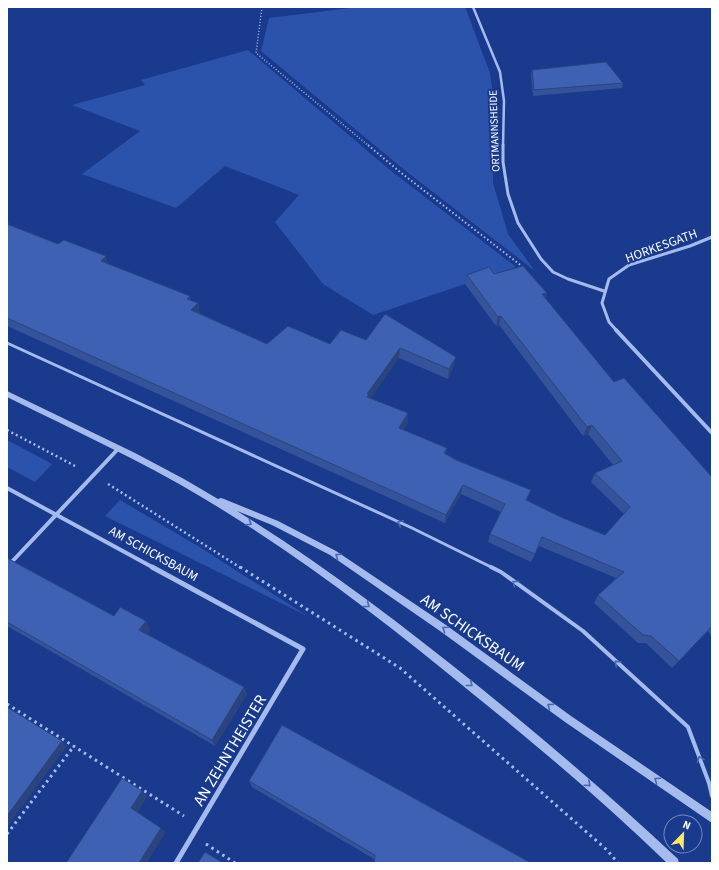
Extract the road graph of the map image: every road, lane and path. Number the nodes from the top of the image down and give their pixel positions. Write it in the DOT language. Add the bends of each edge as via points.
graph roads {
  1 [pos="262,7"];
  2 [pos="473,7"];
  3 [pos="712,237"];
  4 [pos="553,272"];
  5 [pos="604,291"];
  6 [pos="7,343"];
  7 [pos="7,394"];
  8 [pos="7,430"];
  9 [pos="712,433"];
  10 [pos="118,449"];
  11 [pos="94,475"];
  12 [pos="7,488"];
  13 [pos="204,495"];
  14 [pos="56,514"];
  15 [pos="7,567"];
  16 [pos="303,649"];
  17 [pos="7,704"];
  18 [pos="74,746"];
  19 [pos="712,796"];
  20 [pos="712,818"];
  21 [pos="199,825"];
  22 [pos="7,834"];
  23 [pos="176,863"];
  24 [pos="235,863"];
  25 [pos="618,863"];
  26 [pos="674,863"];
  1 -- 4 [label="path" via="256,53 400,172 532,274"];
  2 -- 4 [label="street, ORTMANNSHEIDE" via="500,72 504,101 503,162 508,194 518,223 541,259"];
  3 -- 5 [label="street, HORKESGATH" via="629,265 609,279"];
  4 -- 5 [label="street, ORTMANNSHEIDE"];
  5 -- 9 [label="street" via="602,303 610,322"];
  19 -- 6 [label="lane, one-way" via="688,727 583,631 500,572 412,528"];
  7 -- 10 [label="street, AM SCHICKSBAUM"];
  8 -- 11 [label="path"];
  10 -- 11 [label="street"];
  10 -- 13 [label="street, AM SCHICKSBAUM"];
  11 -- 14 [label="street"];
  11 -- 25 [label="path" via="400,668 607,850"];
  12 -- 14 [label="street, AM SCHICKSBAUM"];
  20 -- 13 [label="street, AM SCHICKSBAUM, one-way" via="333,553 275,523"];
  13 -- 26 [label="street, AM SCHICKSBAUM, one-way" via="312,564 440,660 559,758"];
  14 -- 15 [label="street"];
  14 -- 16 [label="street, AM SCHICKSBAUM"];
  16 -- 21 [label="street, AN ZEHNTHEISTER"];
  17 -- 18 [label="path"];
  18 -- 21 [label="path"];
  18 -- 22 [label="path"];
  21 -- 23 [label="street, AN ZEHNTHEISTER"];
  21 -- 24 [label="path" via="203,842"];
}
